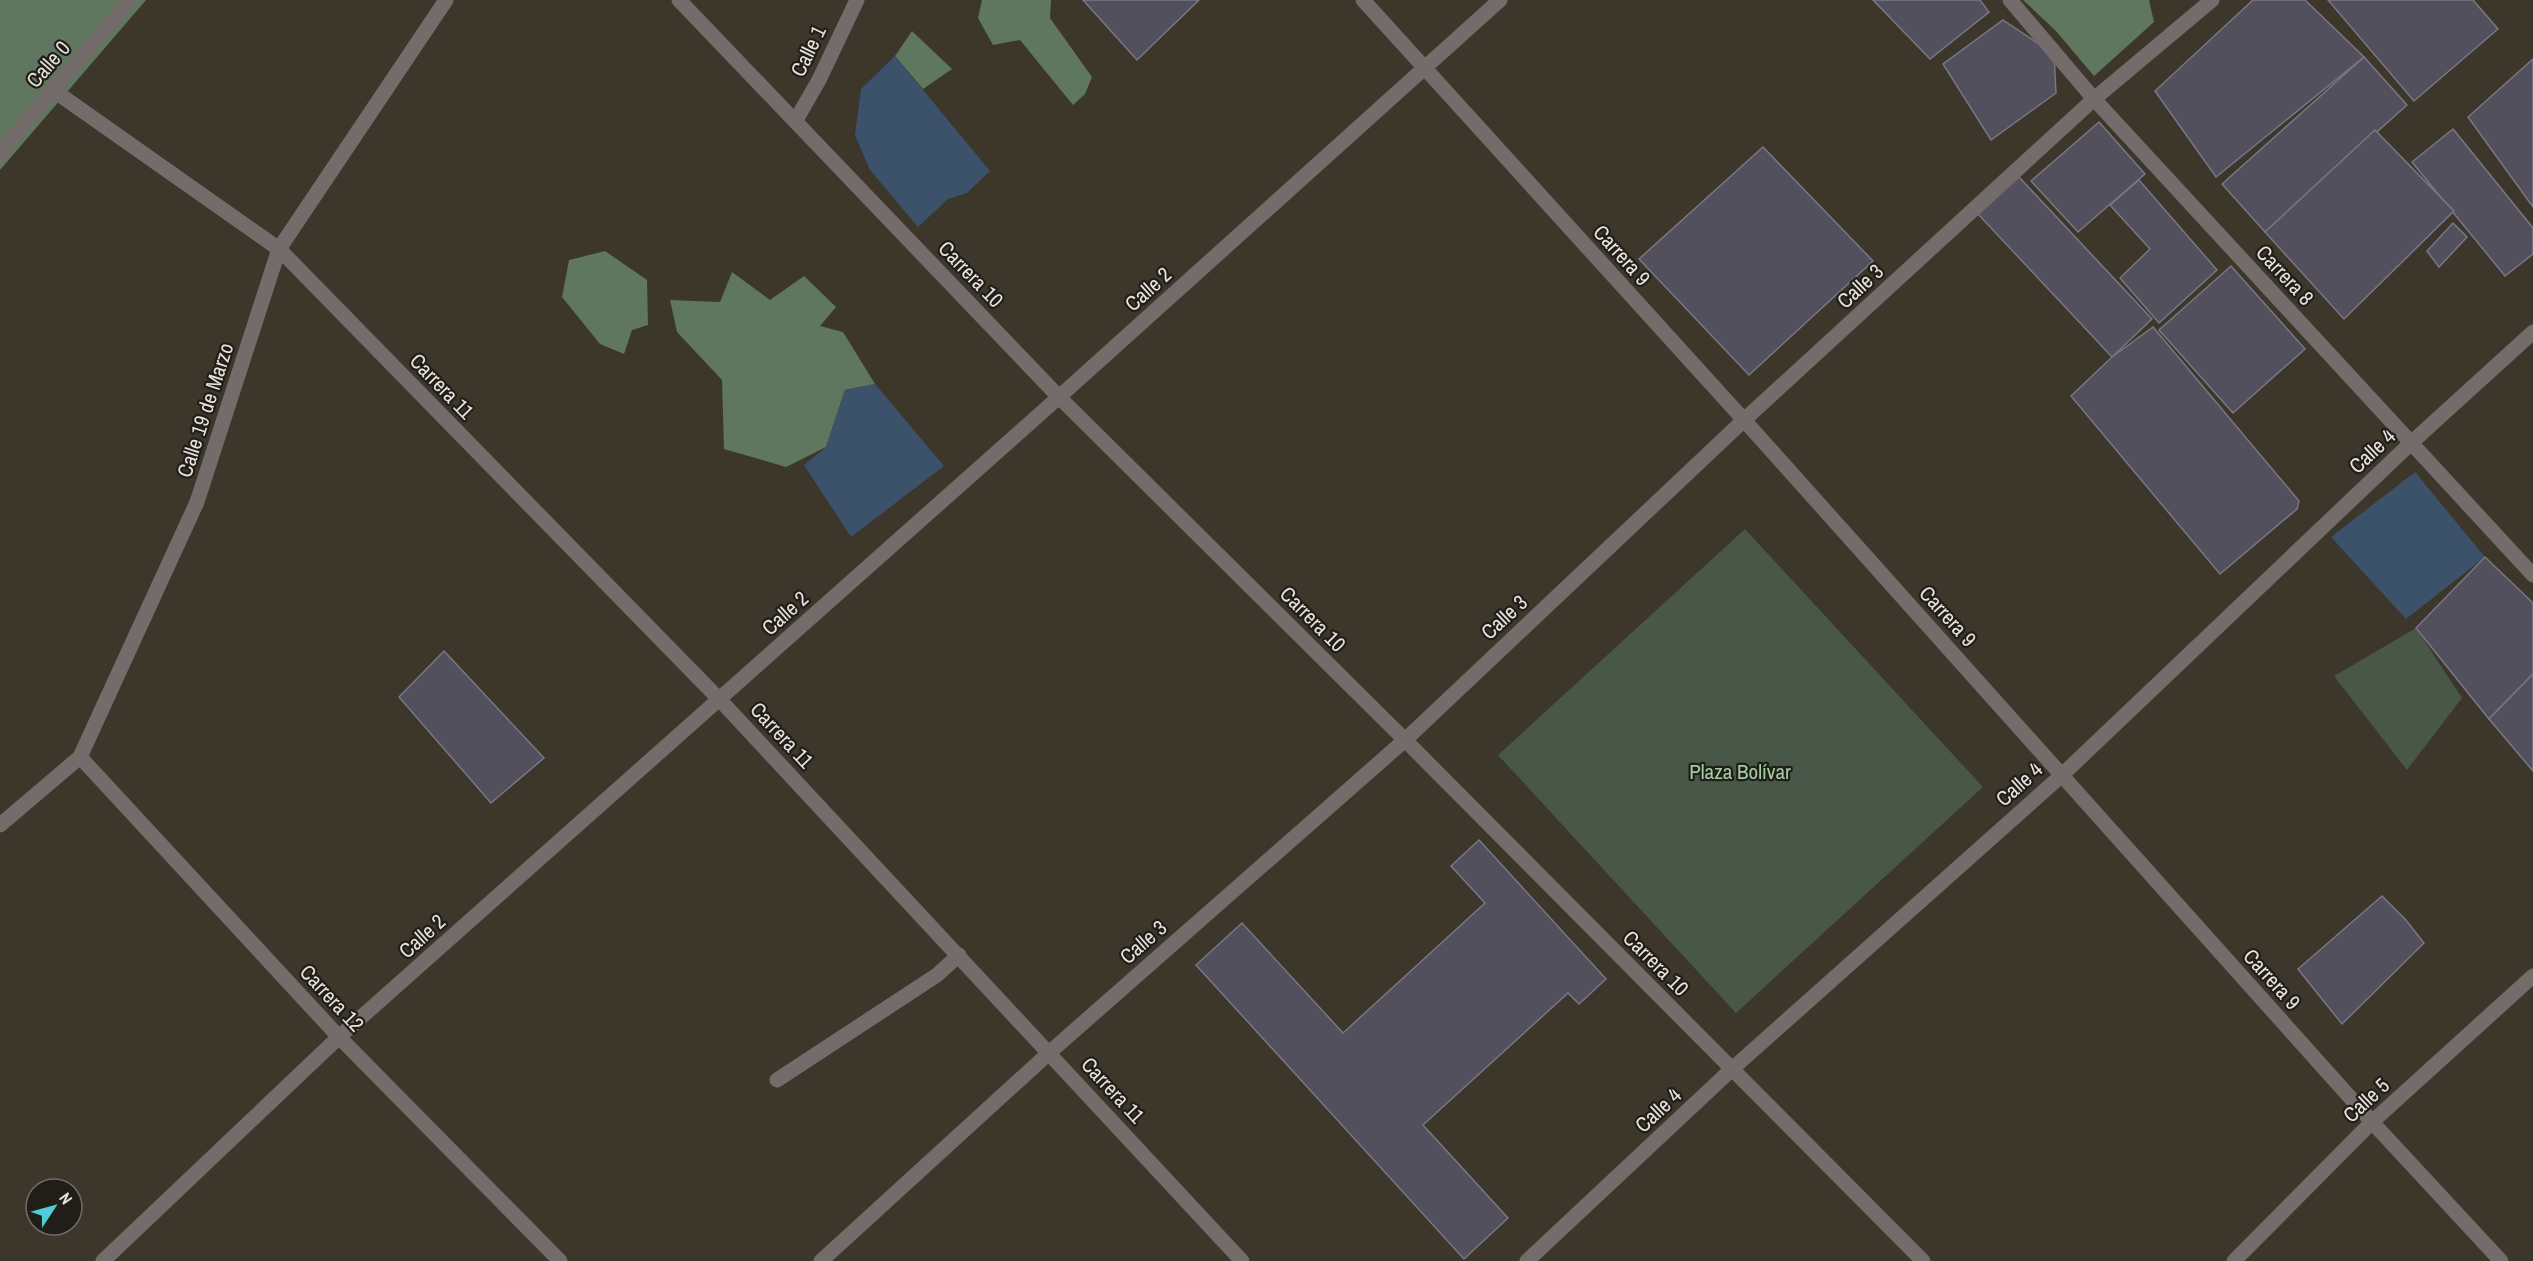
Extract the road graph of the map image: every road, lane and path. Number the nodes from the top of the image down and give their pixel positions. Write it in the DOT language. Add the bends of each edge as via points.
graph roads {
  1 [pos="130,0"];
  2 [pos="446,0"];
  3 [pos="679,0"];
  4 [pos="856,0"];
  5 [pos="1363,0"];
  6 [pos="1500,0"];
  7 [pos="2010,0"];
  8 [pos="2212,0"];
  9 [pos="1425,69"];
  10 [pos="53,90"];
  11 [pos="2094,99"];
  12 [pos="796,120"];
  13 [pos="0,156"];
  14 [pos="279,249"];
  15 [pos="2533,332"];
  16 [pos="1059,397"];
  17 [pos="1744,420"];
  18 [pos="2410,443"];
  19 [pos="2533,574"];
  20 [pos="720,700"];
  21 [pos="1405,740"];
  22 [pos="80,757"];
  23 [pos="2062,775"];
  24 [pos="0,825"];
  25 [pos="959,955"];
  26 [pos="2533,976"];
  27 [pos="339,1037"];
  28 [pos="1050,1052"];
  29 [pos="1732,1068"];
  30 [pos="777,1080"];
  31 [pos="2372,1122"];
  32 [pos="103,1261"];
  33 [pos="560,1261"];
  34 [pos="821,1261"];
  35 [pos="1242,1261"];
  36 [pos="1527,1261"];
  37 [pos="1923,1261"];
  38 [pos="2234,1261"];
  39 [pos="2501,1261"];
  1 -- 10 [label="street, Calle 0"];
  2 -- 14 [label="street, Calle 19 de Marzo"];
  3 -- 12 [label="street, Carrera 10"];
  4 -- 12 [label="street, Calle 1"];
  5 -- 9 [label="street, Carrera 9"];
  6 -- 9 [label="street, Calle 2"];
  7 -- 11 [label="street, Carrera 8"];
  8 -- 11 [label="street, Calle 3"];
  9 -- 16 [label="street, Calle 2"];
  9 -- 17 [label="street, Carrera 9"];
  10 -- 13 [label="street, Calle 0"];
  10 -- 14 [label="street, Carrera 11"];
  11 -- 17 [label="street, Calle 3"];
  11 -- 18 [label="street, Carrera 8"];
  12 -- 16 [label="street, Carrera 10"];
  14 -- 20 [label="street, Carrera 11"];
  14 -- 22 [label="street, Calle 19 de Marzo" via="197,502"];
  15 -- 18 [label="street, Calle 4"];
  16 -- 20 [label="street, Calle 2"];
  16 -- 21 [label="street, Carrera 10"];
  17 -- 21 [label="street, Calle 3"];
  17 -- 23 [label="street, Carrera 9"];
  18 -- 19 [label="street, Carrera 8"];
  18 -- 23 [label="street, Calle 4"];
  20 -- 25 [label="street, Carrera 11"];
  20 -- 27 [label="street, Calle 2"];
  21 -- 28 [label="street, Calle 3"];
  21 -- 29 [label="street, Carrera 10"];
  22 -- 24 [label="street, Calle 19 de Marzo"];
  22 -- 27 [label="street, Carrera 12"];
  23 -- 29 [label="street, Calle 4"];
  23 -- 31 [label="street, Carrera 9"];
  25 -- 28 [label="street, Carrera 11"];
  25 -- 30 [label="street" via="937,975"];
  26 -- 31 [label="street, Calle 5"];
  27 -- 32 [label="street, Calle 2"];
  27 -- 33 [label="street, Carrera 12"];
  28 -- 34 [label="street, Calle 3"];
  28 -- 35 [label="street, Carrera 11"];
  29 -- 36 [label="street, Calle 4"];
  29 -- 37 [label="street, Carrera 10"];
  31 -- 38 [label="street, Calle 5"];
  31 -- 39 [label="street, Carrera 9"];
}
